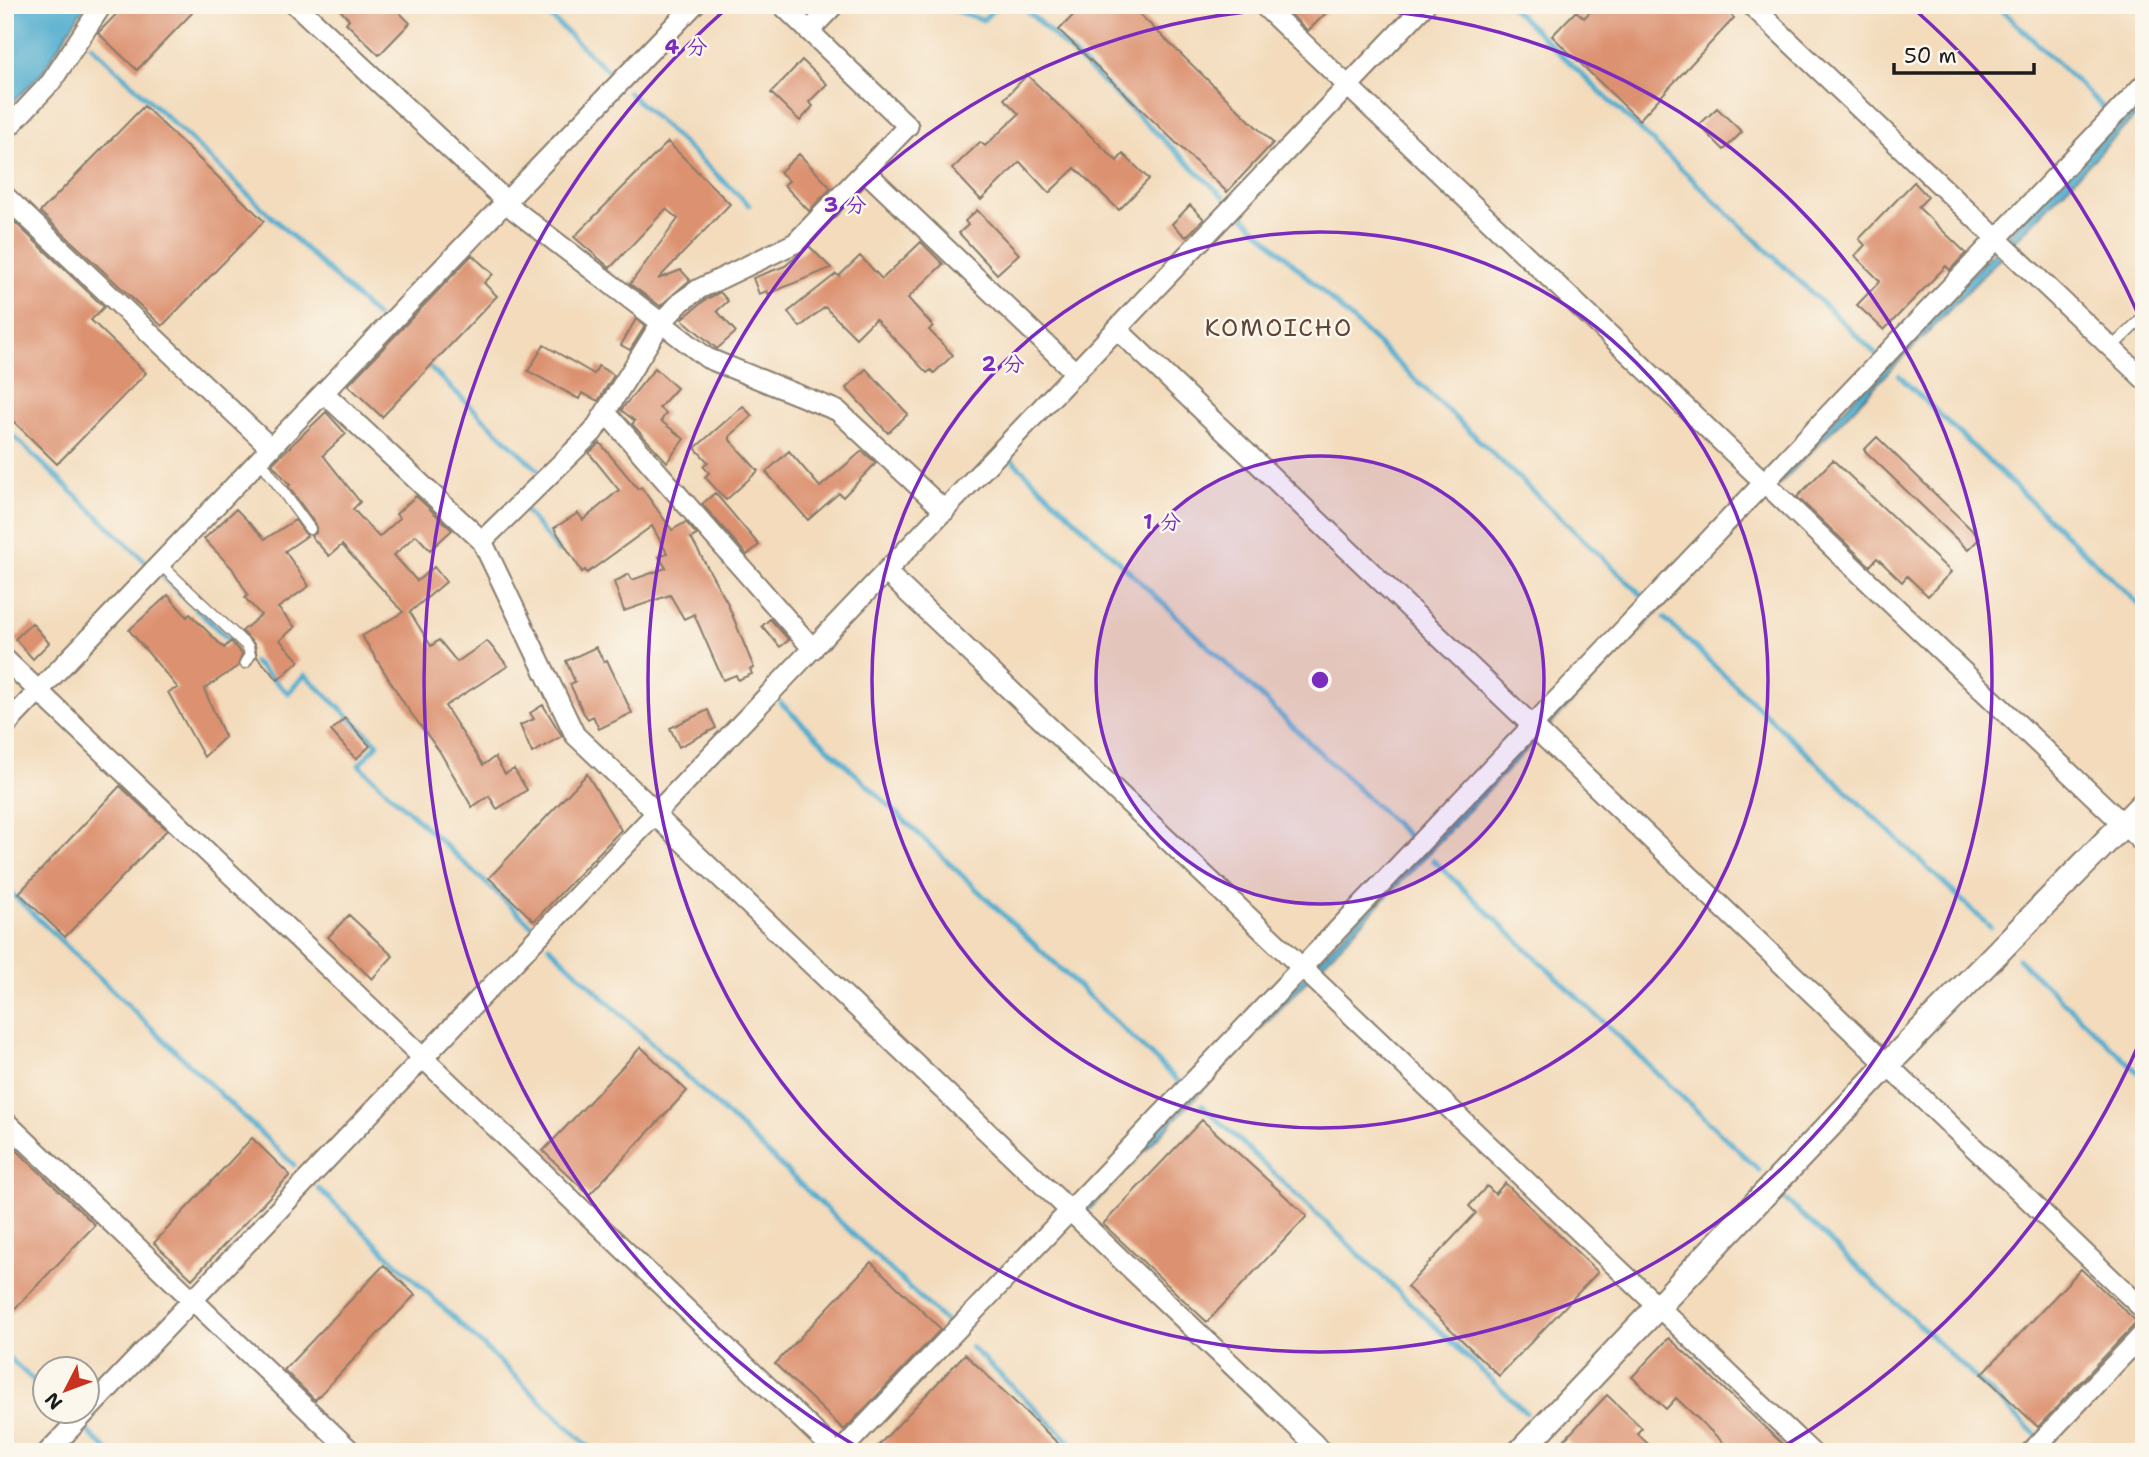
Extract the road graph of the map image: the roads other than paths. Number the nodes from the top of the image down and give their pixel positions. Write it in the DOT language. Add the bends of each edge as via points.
graph roads {
  1 [pos="102,5"];
  2 [pos="296,5"];
  3 [pos="694,5"];
  4 [pos="782,5"];
  5 [pos="834,5"];
  6 [pos="1263,5"];
  7 [pos="1425,5"];
  8 [pos="1751,5"];
  9 [pos="809,31"];
  10 [pos="2144,84"];
  11 [pos="1348,86"];
  12 [pos="5,131"];
  13 [pos="865,171"];
  14 [pos="5,196"];
  15 [pos="505,201"];
  16 [pos="1996,239"];
  17 [pos="2144,316"];
  18 [pos="661,323"];
  19 [pos="1117,329"];
  20 [pos="2111,348"];
  21 [pos="1076,373"];
  22 [pos="2144,379"];
  23 [pos="324,393"];
  24 [pos="607,414"];
  25 [pos="265,454"];
  26 [pos="1769,486"];
  27 [pos="945,511"];
  28 [pos="310,529"];
  29 [pos="482,541"];
  30 [pos="160,564"];
  31 [pos="886,572"];
  32 [pos="813,649"];
  33 [pos="5,659"];
  34 [pos="245,663"];
  35 [pos="39,691"];
  36 [pos="5,726"];
  37 [pos="1538,729"];
  38 [pos="2144,803"];
  39 [pos="656,814"];
  40 [pos="2123,825"];
  41 [pos="2144,844"];
  42 [pos="1307,972"];
  43 [pos="423,1058"];
  44 [pos="1888,1064"];
  45 [pos="5,1121"];
  46 [pos="1069,1210"];
  47 [pos="193,1299"];
  48 [pos="1658,1306"];
  49 [pos="2144,1310"];
  50 [pos="2144,1333"];
  51 [pos="102,1395"];
  52 [pos="73,1426"];
  53 [pos="48,1452"];
  54 [pos="352,1452"];
  55 [pos="838,1452"];
  56 [pos="1323,1452"];
  57 [pos="1520,1452"];
  58 [pos="1811,1452"];
  59 [pos="2031,1452"];
  1 -- 12 [label="street" via="51,82"];
  2 -- 15 [label="street"];
  3 -- 15 [label="street"];
  4 -- 9 [label="street"];
  5 -- 9 [label="street"];
  6 -- 11 [label="street"];
  7 -- 11 [label="street"];
  8 -- 16 [label="street"];
  9 -- 13 [label="street" via="908,127"];
  10 -- 16 [label="street"];
  11 -- 19 [label="street"];
  11 -- 26 [label="street"];
  13 -- 18 [label="street" via="795,243 699,289"];
  13 -- 21 [label="street"];
  14 -- 25 [label="street"];
  15 -- 18 [label="street"];
  15 -- 23 [label="street"];
  16 -- 20 [label="street"];
  16 -- 26 [label="street"];
  17 -- 20 [label="lane"];
  18 -- 24 [label="street"];
  18 -- 27 [label="street" via="707,358 838,411"];
  19 -- 21 [label="street"];
  19 -- 37 [label="street"];
  20 -- 22 [label="street"];
  21 -- 27 [label="street"];
  23 -- 25 [label="street"];
  23 -- 29 [label="street"];
  24 -- 29 [label="street"];
  24 -- 32 [label="street"];
  25 -- 28 [label="lane"];
  25 -- 30 [label="street"];
  26 -- 37 [label="street"];
  26 -- 40 [label="street"];
  27 -- 31 [label="street"];
  29 -- 39 [label="street" via="575,735"];
  30 -- 34 [label="lane" via="248,647"];
  30 -- 35 [label="street"];
  31 -- 32 [label="street"];
  31 -- 42 [label="street"];
  32 -- 39 [label="street"];
  33 -- 35 [label="street"];
  35 -- 36 [label="street"];
  35 -- 43 [label="street"];
  37 -- 42 [label="street"];
  37 -- 44 [label="street"];
  38 -- 40 [label="street"];
  39 -- 43 [label="street"];
  39 -- 46 [label="street"];
  40 -- 41 [label="street"];
  40 -- 44 [label="street"];
  42 -- 46 [label="street"];
  42 -- 48 [label="street"];
  43 -- 47 [label="street"];
  43 -- 55 [label="street"];
  44 -- 48 [label="street"];
  44 -- 49 [label="street"];
  45 -- 47 [label="street"];
  46 -- 55 [label="street"];
  46 -- 56 [label="street"];
  47 -- 51 [label="street"];
  47 -- 54 [label="street"];
  48 -- 57 [label="street"];
  48 -- 58 [label="street"];
  50 -- 59 [label="street"];
  52 -- 53 [label="street"];
}
